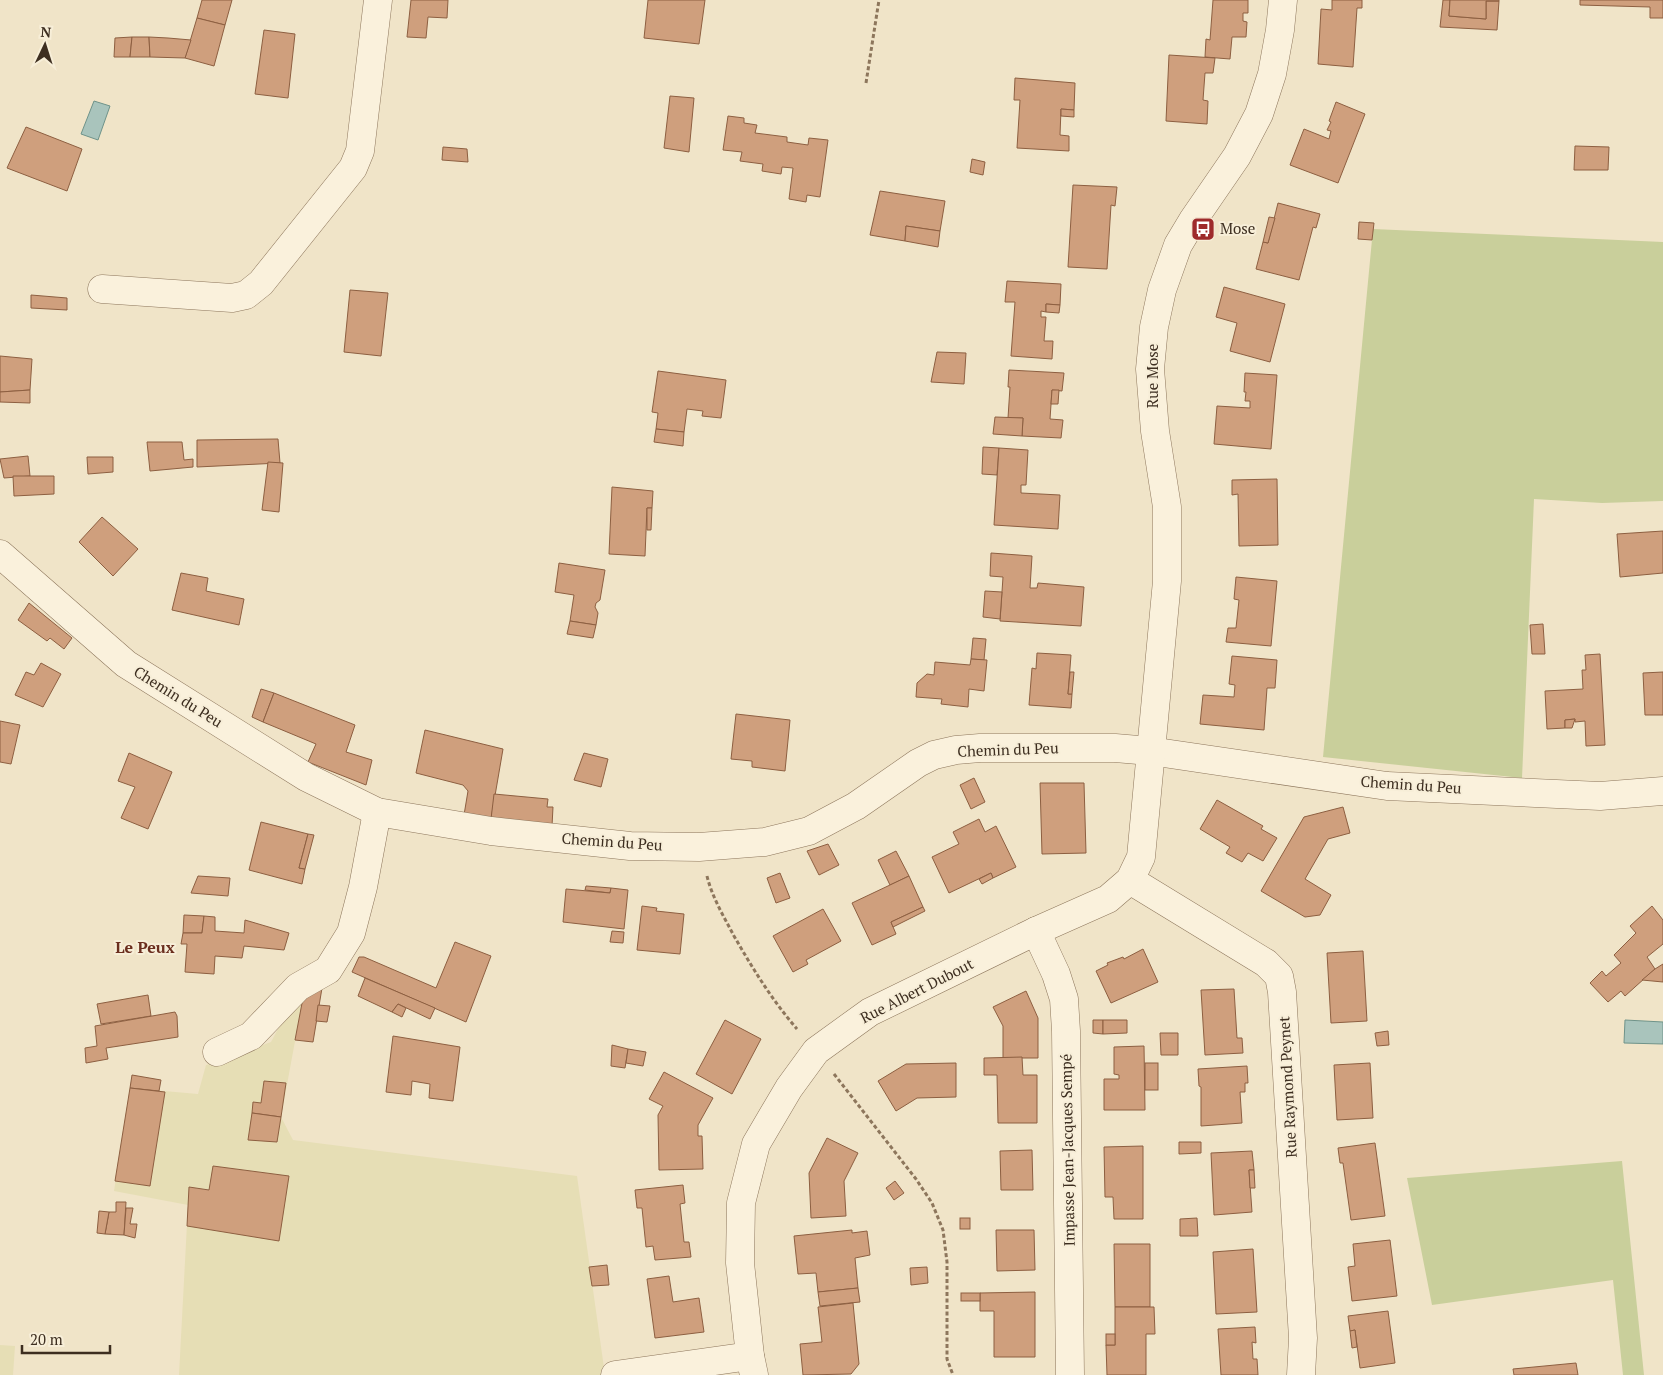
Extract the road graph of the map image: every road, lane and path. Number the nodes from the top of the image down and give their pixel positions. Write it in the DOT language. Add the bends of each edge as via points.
graph roads {
  1 [pos="378,0"];
  2 [pos="879,0"];
  3 [pos="1283,0"];
  4 [pos="866,83"];
  5 [pos="102,289"];
  6 [pos="0,554"];
  7 [pos="1150,751"];
  8 [pos="1663,791"];
  9 [pos="376,812"];
  10 [pos="700,847"];
  11 [pos="1130,880"];
  12 [pos="1036,931"];
  13 [pos="816,1051"];
  14 [pos="217,1052"];
  15 [pos="752,1365"];
  16 [pos="614,1375"];
  17 [pos="953,1375"];
  18 [pos="1070,1375"];
  19 [pos="1301,1375"];
  1 -- 5 [label="street" via="360,151 353,168 260,283 246,294 232,298"];
  2 -- 4 [label="path"];
  3 -- 7 [label="street, Rue Mose" via="1272,74 1259,114 1237,156 1178,245 1162,290 1154,327 1150,369 1155,431 1167,507 1167,581"];
  6 -- 9 [label="street, Chemin du Peu" via="126,664 306,777"];
  7 -- 8 [label="street, Chemin du Peu" via="1387,786 1600,796"];
  7 -- 10 [label="street, Chemin du Peu" via="1115,748 956,750 918,763 856,806 809,831 765,842"];
  7 -- 11 [label="street, Rue Albert Dubout" via="1141,857"];
  9 -- 10 [label="street, Chemin du Peu" via="491,831 630,846"];
  9 -- 14 [label="street" via="364,887 351,934 328,970 298,987 251,1036"];
  10 -- 13 [label="path" via="710,887 747,958 781,1010"];
  11 -- 12 [label="street, Rue Albert Dubout" via="1108,898"];
  11 -- 19 [label="street, Rue Raymond Peynet" via="1266,963 1279,976 1302,1328"];
  12 -- 13 [label="street, Rue Albert Dubout" via="870,1012"];
  12 -- 18 [label="street, Impasse Jean-Jacques Sempé" via="1064,999"];
  13 -- 15 [label="street, Rue Albert Dubout" via="789,1088 756,1144 741,1203 740,1263"];
  13 -- 17 [label="path" via="932,1203 942,1230 947,1262 947,1359"];
  15 -- 16 [label="street"];
}
